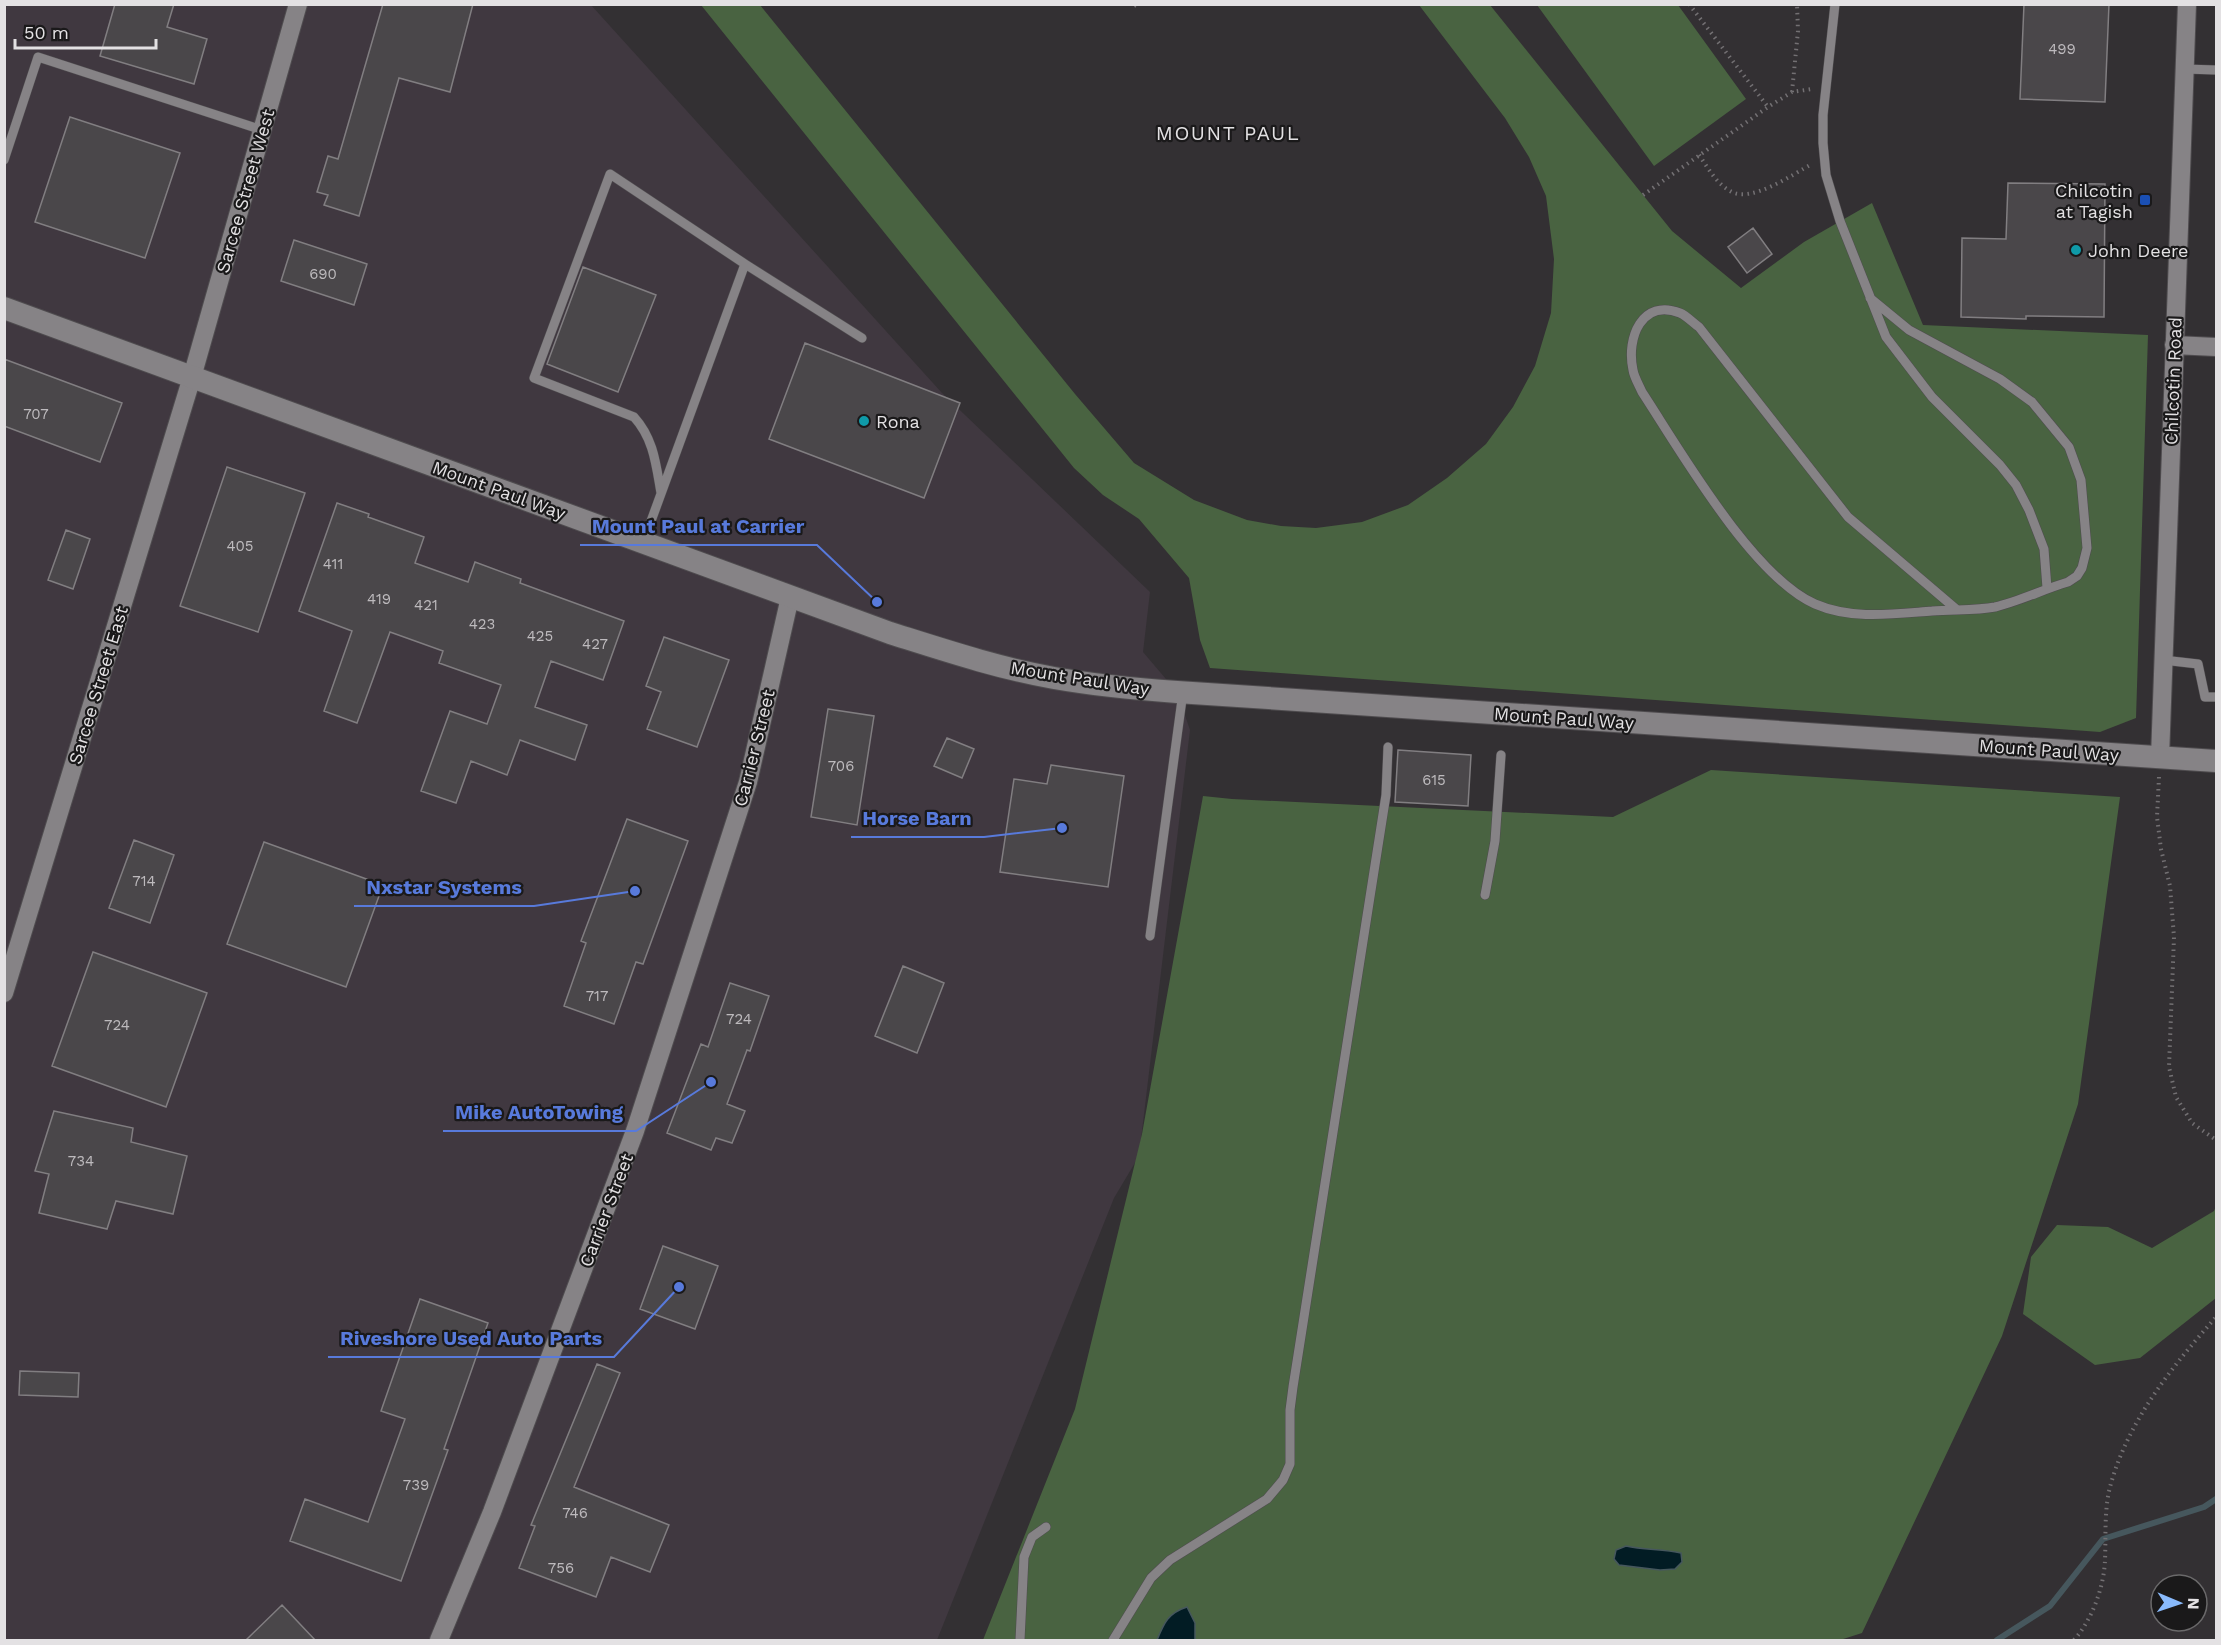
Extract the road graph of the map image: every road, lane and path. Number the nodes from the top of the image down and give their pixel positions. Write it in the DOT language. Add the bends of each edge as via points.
graph roads {
  1 [pos="298,4"];
  2 [pos="1689,4"];
  3 [pos="1797,4"];
  4 [pos="1835,4"];
  5 [pos="2187,4"];
  6 [pos="2185,69"];
  7 [pos="2217,70"];
  8 [pos="1825,91"];
  9 [pos="1792,92"];
  10 [pos="1768,107"];
  11 [pos="262,130"];
  12 [pos="1700,155"];
  13 [pos="1823,158"];
  14 [pos="4,160"];
  15 [pos="1643,195"];
  16 [pos="745,264"];
  17 [pos="1870,298"];
  18 [pos="4,308"];
  19 [pos="862,338"];
  20 [pos="2174,345"];
  21 [pos="2217,347"];
  22 [pos="192,377"];
  23 [pos="662,493"];
  24 [pos="643,543"];
  25 [pos="2047,588"];
  26 [pos="790,597"];
  27 [pos="1956,609"];
  28 [pos="2163,660"];
  29 [pos="1184,692"];
  30 [pos="2217,697"];
  31 [pos="1388,747"];
  32 [pos="1501,755"];
  33 [pos="2160,758"];
  34 [pos="2217,761"];
  35 [pos="1485,895"];
  36 [pos="1150,936"];
  37 [pos="4,993"];
  38 [pos="2217,1140"];
  39 [pos="2217,1317"];
  40 [pos="1046,1527"];
  41 [pos="439,1641"];
  42 [pos="1020,1641"];
  43 [pos="1113,1641"];
  44 [pos="2074,1641"];
  1 -- 11 [label="street, Sarcee Street West"];
  2 -- 10 [label="path"];
  3 -- 9 [label="path"];
  4 -- 8 [label="lane"];
  5 -- 6 [label="street, Chilcotin Road"];
  6 -- 7 [label="lane"];
  6 -- 20 [label="street, Chilcotin Road"];
  8 -- 9 [label="path"];
  8 -- 13 [label="lane"];
  9 -- 10 [label="path"];
  10 -- 12 [label="path"];
  11 -- 14 [label="lane" via="38,57"];
  11 -- 22 [label="street, Sarcee Street West"];
  12 -- 13 [label="path" via="1717,181 1731,192 1744,195 1761,191"];
  12 -- 15 [label="path"];
  13 -- 17 [label="lane" via="1840,221"];
  16 -- 19 [label="lane"];
  16 -- 23 [label="lane"];
  16 -- 23 [label="lane" via="610,174 534,378 634,417 653,449"];
  17 -- 25 [label="lane" via="1886,337 1905,364 2016,485 2044,549"];
  17 -- 25 [label="lane" via="1909,330 2000,379 2032,402 2069,447 2082,480 2087,548 2077,576"];
  18 -- 22 [label="street, Mount Paul Way"];
  20 -- 21 [label="street"];
  20 -- 28 [label="street, Chilcotin Road"];
  22 -- 24 [label="street, Mount Paul Way"];
  22 -- 37 [label="street, Sarcee Street East"];
  23 -- 24 [label="lane"];
  24 -- 26 [label="street, Mount Paul Way"];
  25 -- 27 [label="lane" via="1993,607"];
  26 -- 29 [label="street, Mount Paul Way" via="978,661 1052,678"];
  26 -- 41 [label="street, Carrier Street" via="748,782 635,1131 492,1512"];
  27 -- 27 [label="lane" via="1858,615 1816,605 1773,573 1718,507 1642,392 1633,370 1631,348 1637,326 1650,312 1666,310 1682,314 1699,327 1848,517"];
  28 -- 30 [label="lane" via="2198,664 2205,697"];
  28 -- 33 [label="street, Chilcotin Road"];
  29 -- 33 [label="street, Mount Paul Way"];
  29 -- 36 [label="lane"];
  31 -- 43 [label="lane" via="1386,795 1293,1387 1290,1464 1267,1499 1170,1560 1151,1578"];
  32 -- 35 [label="lane" via="1495,841"];
  33 -- 34 [label="street, Mount Paul Way"];
  33 -- 38 [label="path" via="2157,817 2170,886 2174,937 2169,1067 2176,1097 2192,1123"];
  39 -- 44 [label="path" via="2172,1369 2124,1447 2110,1488 2099,1592 2084,1629"];
  40 -- 42 [label="lane" via="1032,1537 1024,1557"];
}
